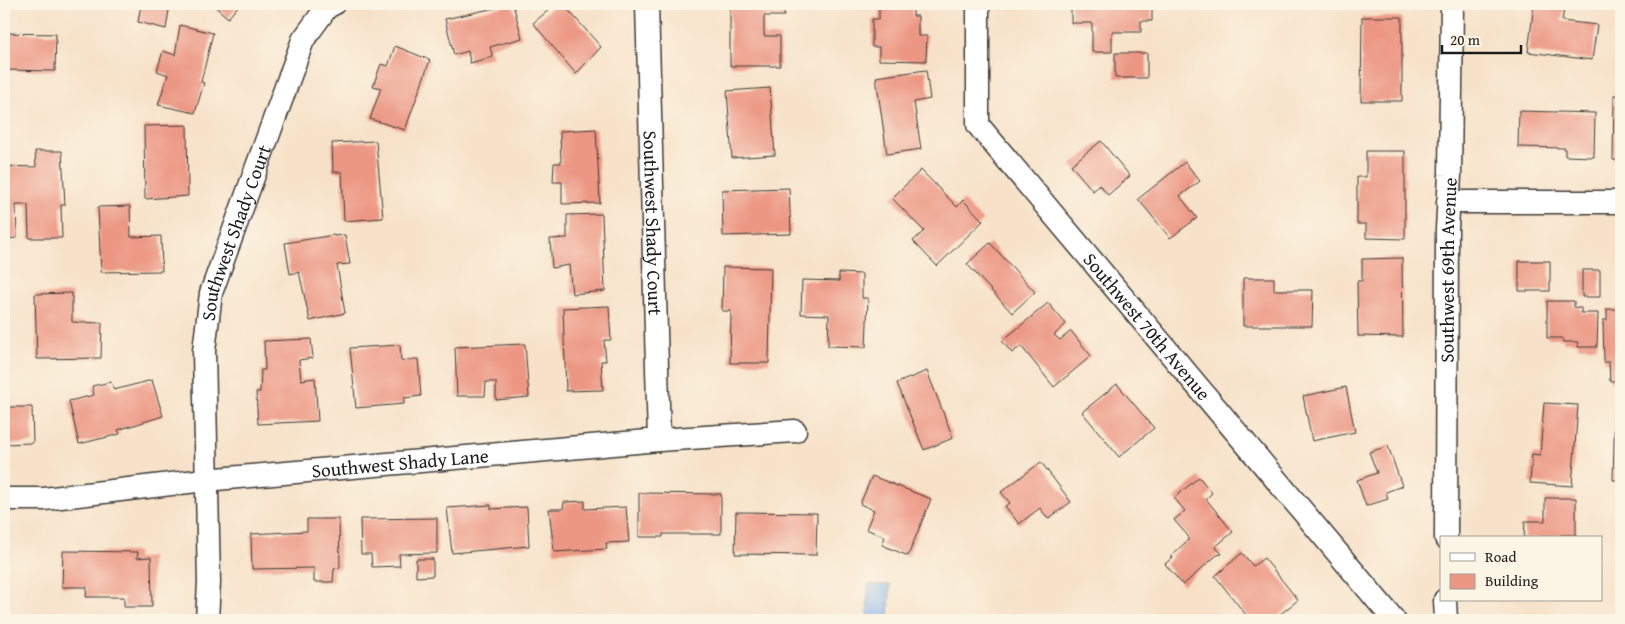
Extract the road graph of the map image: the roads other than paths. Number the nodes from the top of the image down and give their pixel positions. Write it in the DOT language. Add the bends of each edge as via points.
graph roads {
  1 [pos="333,4"];
  2 [pos="647,4"];
  3 [pos="978,4"];
  4 [pos="1452,4"];
  5 [pos="1448,202"];
  6 [pos="1621,202"];
  7 [pos="795,431"];
  8 [pos="659,440"];
  9 [pos="206,480"];
  10 [pos="4,499"];
  11 [pos="1446,536"];
  12 [pos="1445,602"];
  13 [pos="207,620"];
  14 [pos="1394,620"];
  15 [pos="1446,620"];
  1 -- 9 [label="street, Southwest Shady Court" via="327,6 303,40 211,293 204,351"];
  2 -- 8 [label="street, Southwest Shady Court"];
  3 -- 14 [label="street, Southwest 70th Avenue" via="978,125"];
  4 -- 5 [label="street, Southwest 69th Avenue"];
  5 -- 6 [label="street"];
  5 -- 11 [label="street, Southwest 69th Avenue"];
  7 -- 8 [label="street, Southwest Shady Lane"];
  8 -- 9 [label="street, Southwest Shady Lane"];
  9 -- 10 [label="street, Southwest Shady Lane" via="44,499"];
  9 -- 13 [label="street, Southwest Shady Court"];
  12 -- 15 [label="street"];
}
